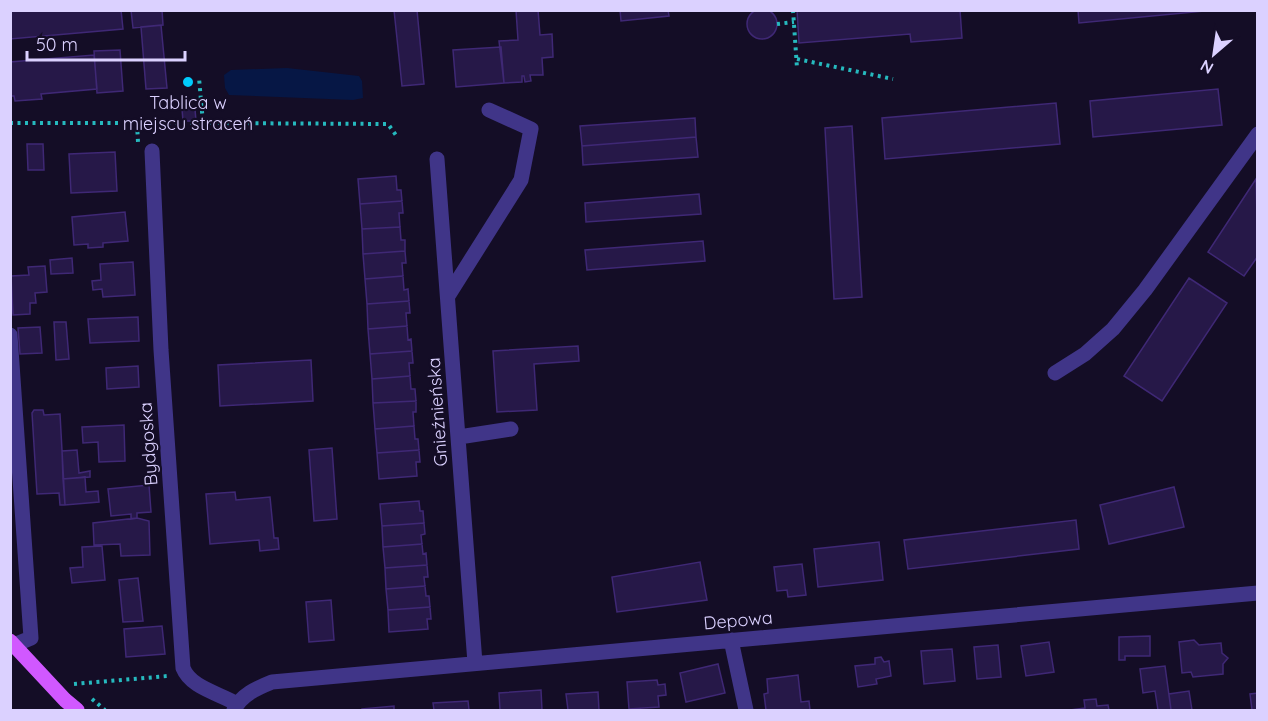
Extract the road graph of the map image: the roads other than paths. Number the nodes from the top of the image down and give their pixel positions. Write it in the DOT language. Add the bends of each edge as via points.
graph roads {
  1 [pos="489,110"];
  2 [pos="1257,134"];
  3 [pos="152,151"];
  4 [pos="437,159"];
  5 [pos="448,296"];
  6 [pos="10,335"];
  7 [pos="1055,373"];
  8 [pos="511,429"];
  9 [pos="459,437"];
  10 [pos="1257,593"];
  11 [pos="731,640"];
  12 [pos="12,643"];
  13 [pos="475,663"];
  14 [pos="236,707"];
  15 [pos="77,711"];
  16 [pos="746,711"];
  1 -- 5 [label="street" via="531,129 521,180"];
  2 -- 7 [label="street" via="1113,329"];
  3 -- 14 [label="street, Bydgoska" via="183,668 194,683"];
  4 -- 5 [label="street, Gnieźnieńska"];
  5 -- 9 [label="street, Gnieźnieńska"];
  6 -- 12 [label="street" via="31,638"];
  8 -- 9 [label="street"];
  9 -- 13 [label="street, Gnieźnieńska"];
  10 -- 11 [label="street, Depowa"];
  11 -- 13 [label="street, Depowa"];
  11 -- 16 [label="street"];
  12 -- 15 [label="main road"];
  13 -- 14 [label="street, Depowa" via="272,682 255,689"];
}
